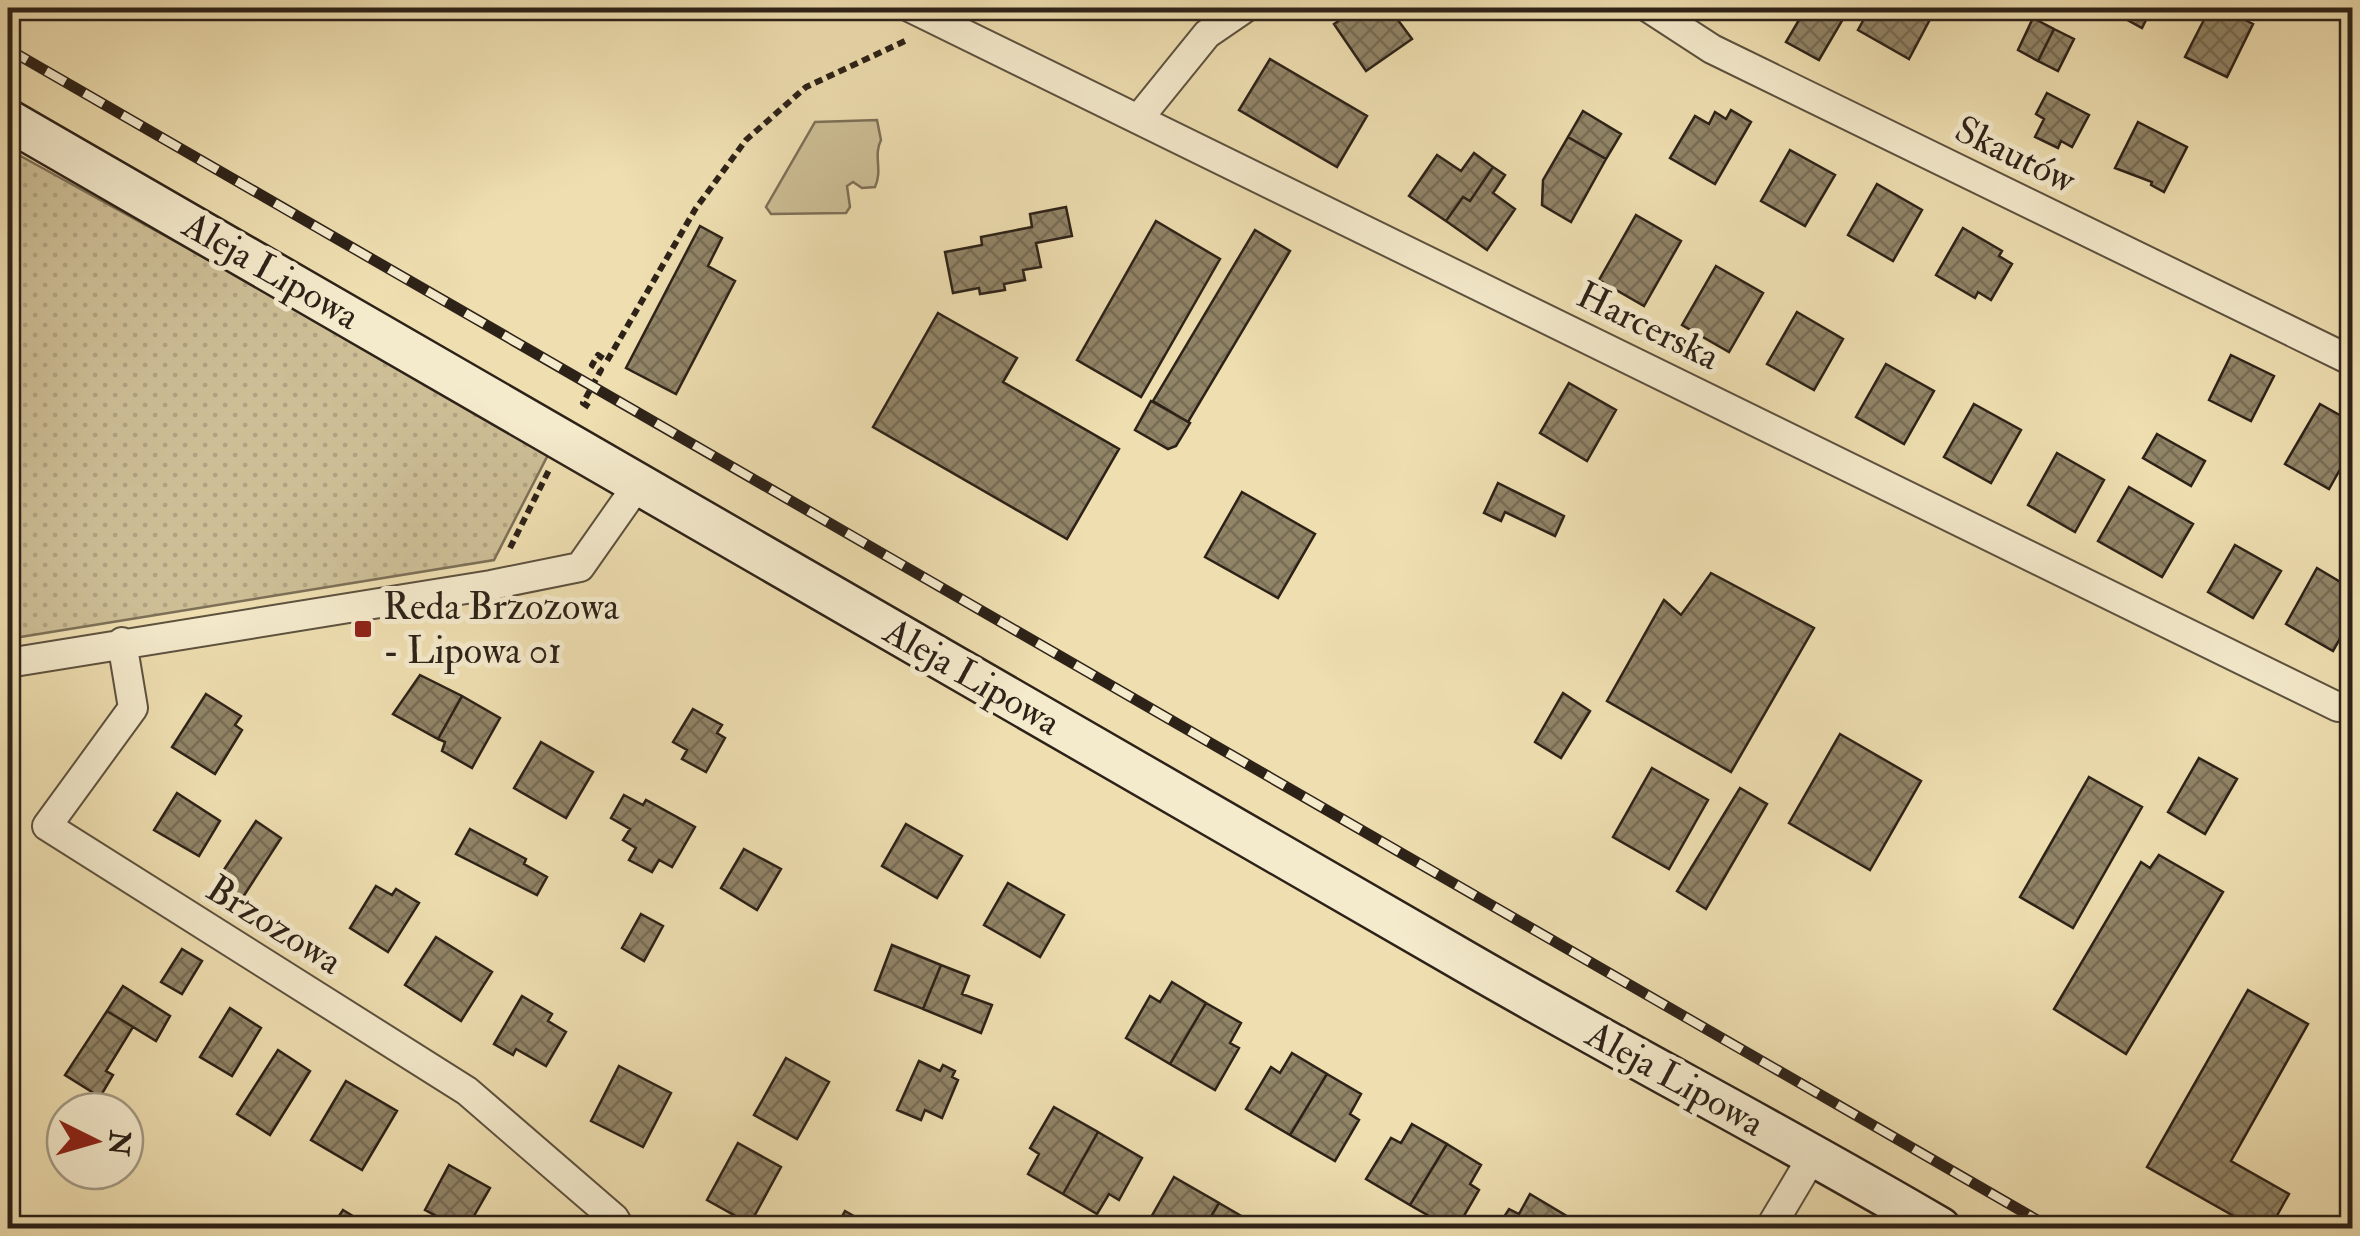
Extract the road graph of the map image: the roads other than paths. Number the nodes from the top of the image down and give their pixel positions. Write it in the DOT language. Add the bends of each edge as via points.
graph roads {
  1 [pos="911,8"];
  2 [pos="1245,8"];
  3 [pos="1649,8"];
  4 [pos="1138,118"];
  5 [pos="8,120"];
  6 [pos="2352,362"];
  7 [pos="639,483"];
  8 [pos="122,642"];
  9 [pos="8,663"];
  10 [pos="2352,702"];
  11 [pos="1814,1154"];
  12 [pos="620,1228"];
  13 [pos="1770,1228"];
  14 [pos="1940,1228"];
  1 -- 4 [label="street, Harcerska"];
  2 -- 4 [label="street" via="1207,34"];
  3 -- 6 [label="street, Skautów" via="1712,49"];
  4 -- 10 [label="street, Harcerska" via="2338,707"];
  5 -- 7 [label="street, Aleja Lipowa"];
  7 -- 8 [label="street" via="580,567"];
  7 -- 11 [label="street, Aleja Lipowa" via="1543,1007"];
  8 -- 9 [label="street"];
  8 -- 12 [label="street, Brzozowa" via="132,708 47,826 467,1091"];
  11 -- 13 [label="street"];
  11 -- 14 [label="street, Aleja Lipowa"];
}
